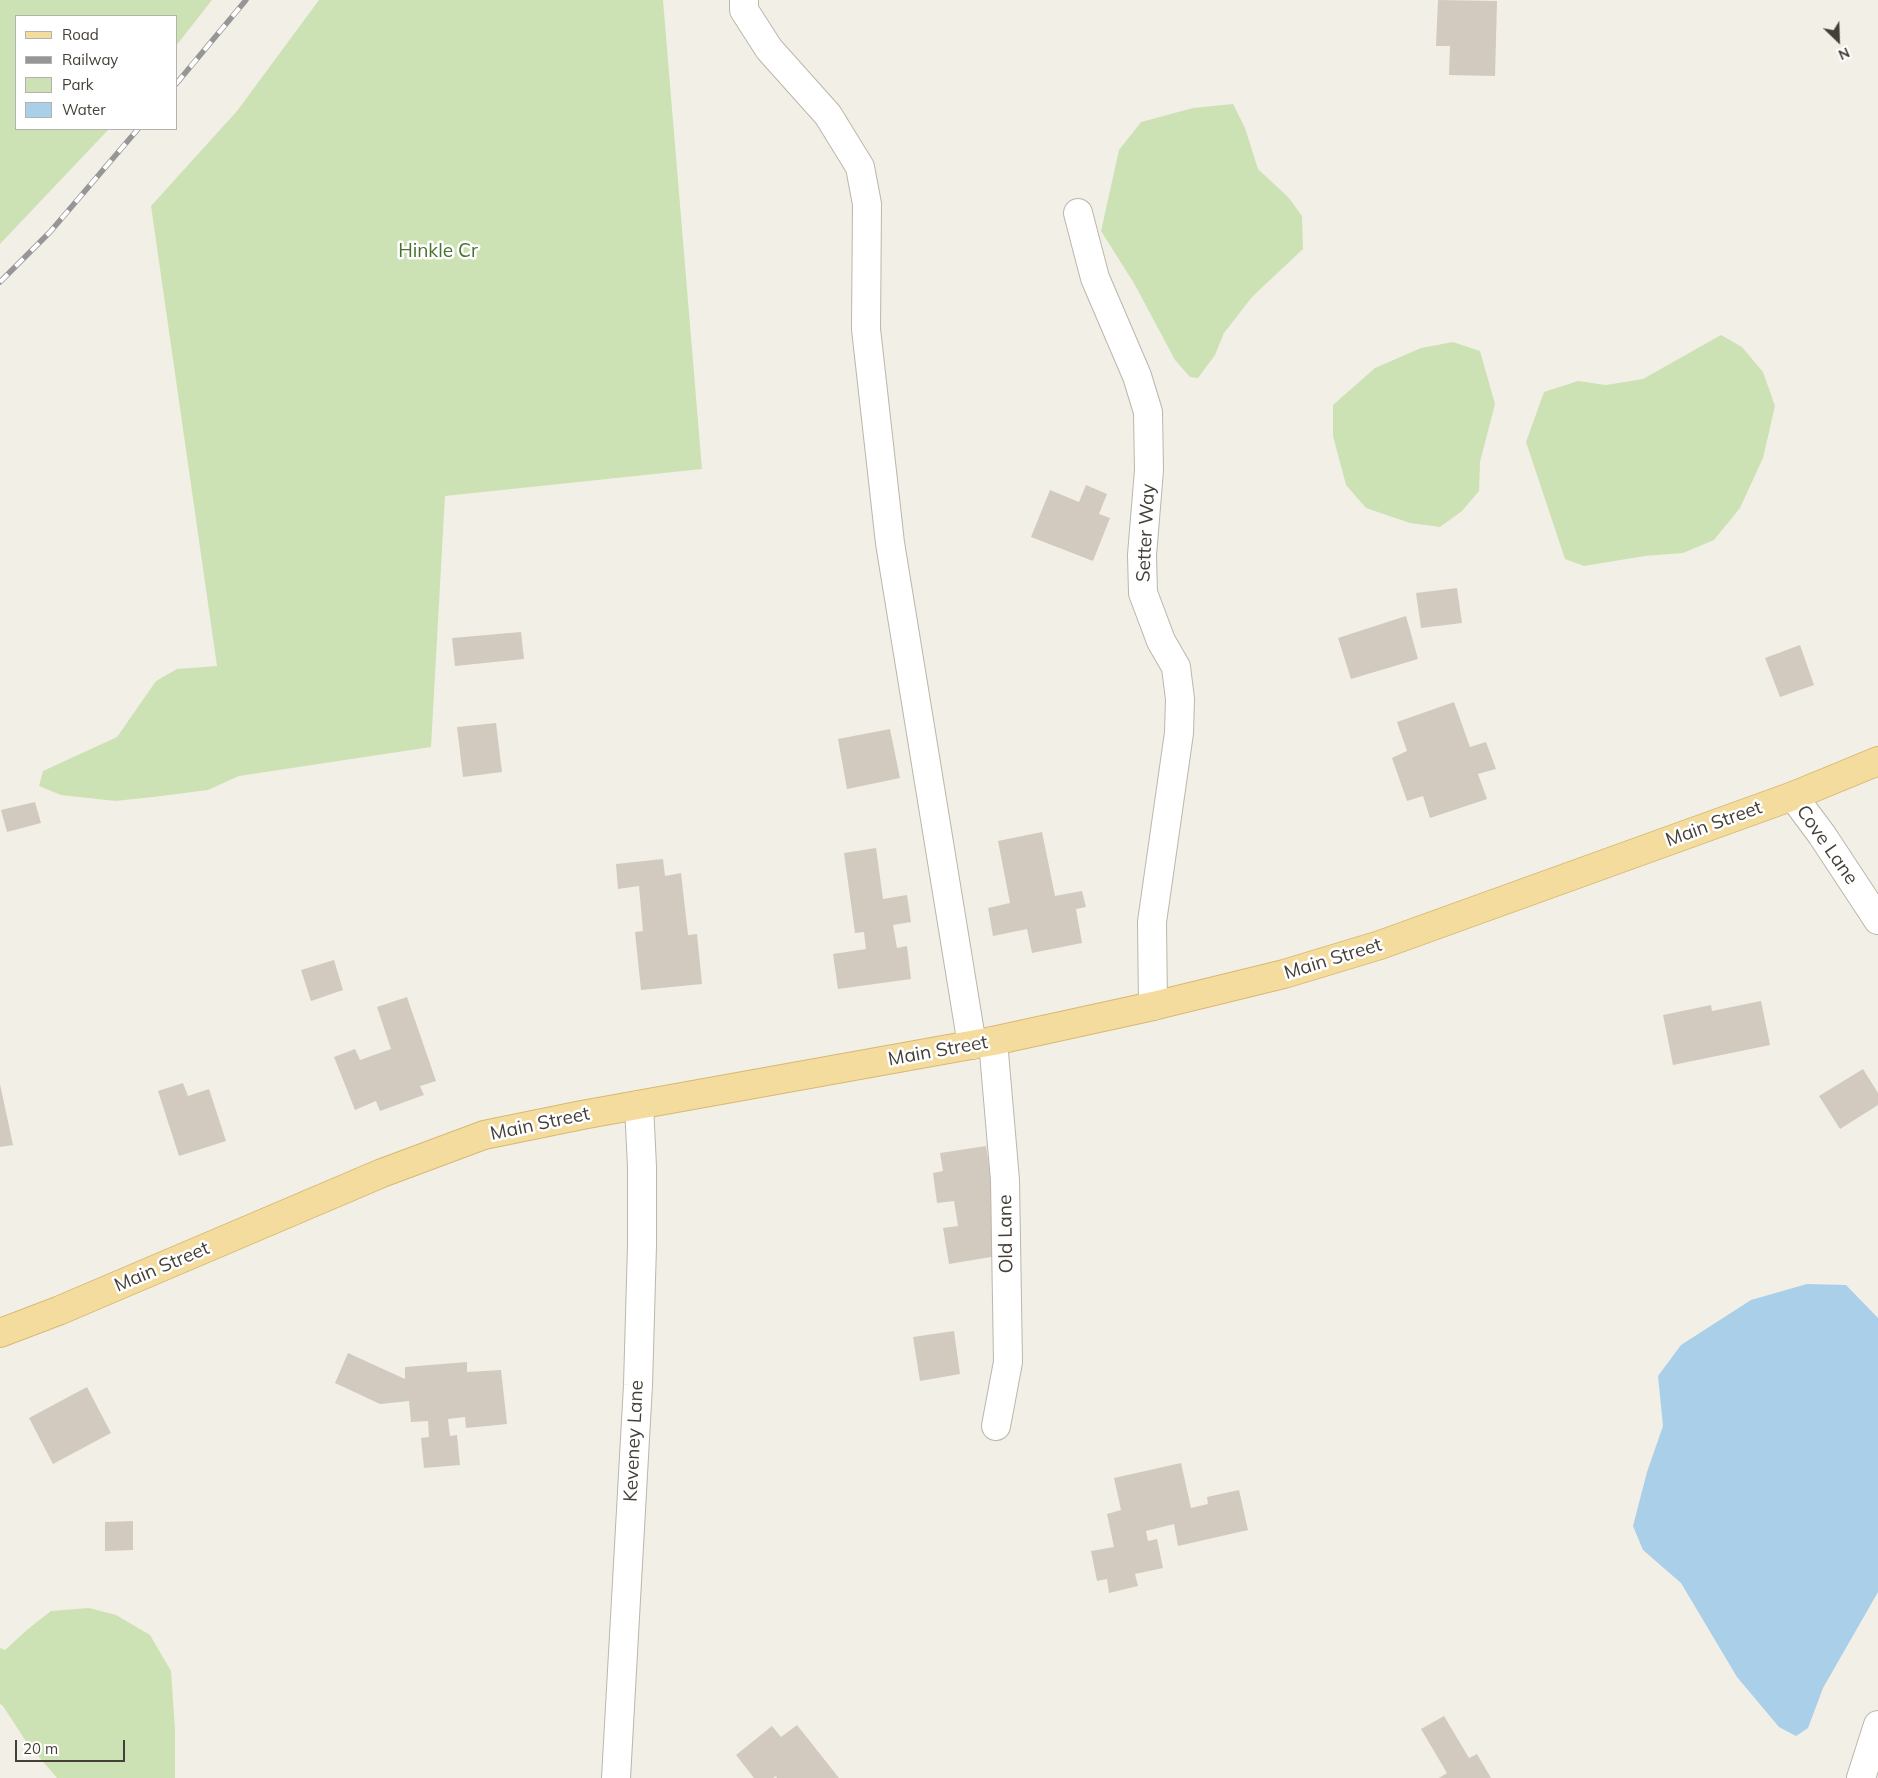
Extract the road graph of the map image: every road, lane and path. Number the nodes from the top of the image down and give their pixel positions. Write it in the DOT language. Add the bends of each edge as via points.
graph roads {
  1 [pos="744,0"];
  2 [pos="1078,212"];
  3 [pos="1878,761"];
  4 [pos="1793,796"];
  5 [pos="1878,920"];
  6 [pos="1153,1006"];
  7 [pos="983,1043"];
  8 [pos="639,1105"];
  9 [pos="0,1333"];
  10 [pos="996,1426"];
  11 [pos="1878,1725"];
  12 [pos="616,1778"];
  13 [pos="1861,1778"];
  1 -- 7 [label="street, Old Lane" via="744,10 769,49 828,115 860,167 868,204 866,330 890,543"];
  2 -- 6 [label="street, Setter Way" via="1095,278 1137,376 1148,412 1149,470 1142,555 1143,594 1161,641 1176,667 1180,699 1179,733 1152,922"];
  3 -- 4 [label="main road, Main Street"];
  4 -- 5 [label="street, Cove Lane"];
  4 -- 6 [label="main road, Main Street" via="1380,945 1284,974"];
  6 -- 7 [label="main road, Main Street"];
  7 -- 8 [label="main road, Main Street"];
  7 -- 10 [label="street, Old Lane" via="1005,1180 1008,1362"];
  8 -- 9 [label="main road, Main Street" via="484,1135 444,1149 67,1308"];
  8 -- 12 [label="street, Keveney Lane" via="642,1245 638,1385"];
  11 -- 13 [label="street"];
}
